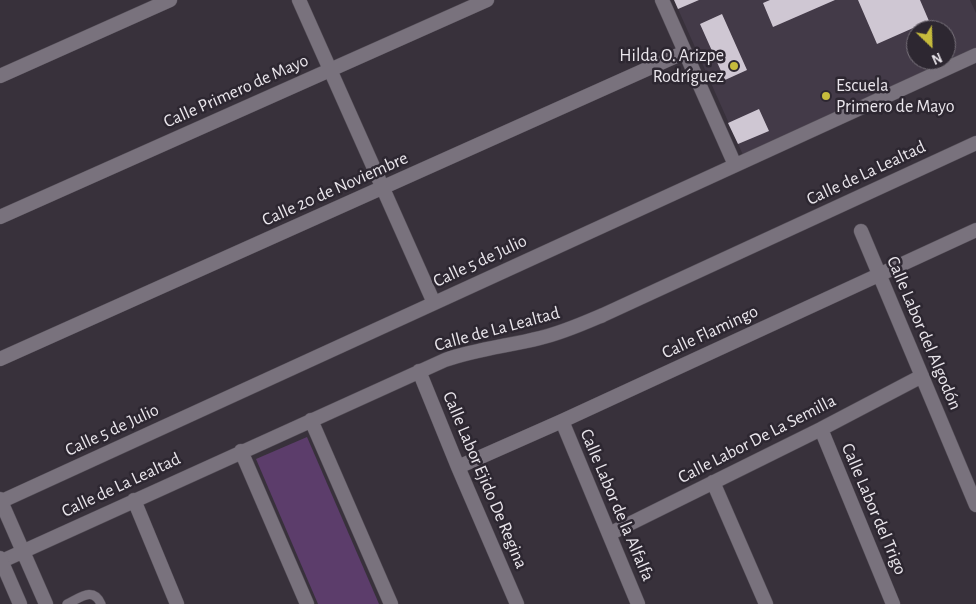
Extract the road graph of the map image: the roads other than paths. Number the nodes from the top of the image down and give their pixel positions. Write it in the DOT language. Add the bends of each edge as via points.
graph roads {
  1 [pos="170,0"];
  2 [pos="299,0"];
  3 [pos="487,0"];
  4 [pos="662,0"];
  5 [pos="684,52"];
  6 [pos="976,55"];
  7 [pos="330,70"];
  8 [pos="0,76"];
  9 [pos="976,143"];
  10 [pos="735,166"];
  11 [pos="382,188"];
  12 [pos="0,217"];
  13 [pos="976,230"];
  14 [pos="861,231"];
  15 [pos="879,274"];
  16 [pos="434,303"];
  17 [pos="0,359"];
  18 [pos="419,371"];
  19 [pos="922,376"];
  20 [pos="311,420"];
  21 [pos="562,421"];
  22 [pos="821,429"];
  23 [pos="241,452"];
  24 [pos="458,467"];
  25 [pos="713,482"];
  26 [pos="134,500"];
  27 [pos="0,501"];
  28 [pos="976,505"];
  29 [pos="609,534"];
  30 [pos="23,551"];
  31 [pos="0,560"];
  32 [pos="20,604"];
  33 [pos="46,604"];
  34 [pos="67,604"];
  35 [pos="102,604"];
  36 [pos="176,604"];
  37 [pos="307,604"];
  38 [pos="391,604"];
  39 [pos="518,604"];
  40 [pos="638,604"];
  41 [pos="766,604"];
  42 [pos="894,604"];
  1 -- 8 [label="street"];
  2 -- 7 [label="street"];
  3 -- 7 [label="street, Calle Primero de Mayo"];
  4 -- 5 [label="street"];
  5 -- 10 [label="street"];
  5 -- 11 [label="street, Calle 20 de Noviembre"];
  6 -- 10 [label="street, Calle 5 de Julio"];
  7 -- 11 [label="street"];
  7 -- 12 [label="street, Calle Primero de Mayo"];
  9 -- 18 [label="street, Calle de La Lealtad" via="565,331 466,352"];
  10 -- 16 [label="street, Calle 5 de Julio"];
  11 -- 16 [label="street"];
  11 -- 17 [label="street, Calle 20 de Noviembre"];
  13 -- 15 [label="street, Calle Flamingo"];
  14 -- 15 [label="street, Calle Labor del Algodón"];
  15 -- 19 [label="street, Calle Labor del Algodón"];
  15 -- 21 [label="street, Calle Flamingo"];
  16 -- 27 [label="street, Calle 5 de Julio"];
  18 -- 20 [label="street, Calle de La Lealtad"];
  18 -- 24 [label="street, Calle Labor Ejido De Regina"];
  19 -- 22 [label="street, Calle Labor De La Semilla"];
  19 -- 28 [label="street, Calle Labor del Algodón"];
  20 -- 23 [label="street, Calle de La Lealtad"];
  20 -- 38 [label="street"];
  21 -- 24 [label="street, Calle Flamingo"];
  21 -- 29 [label="street, Calle Labor de la Alfalfa"];
  22 -- 25 [label="street, Calle Labor De La Semilla"];
  22 -- 42 [label="street, Calle Labor del Trigo"];
  23 -- 26 [label="street, Calle de La Lealtad"];
  23 -- 37 [label="street"];
  24 -- 39 [label="street, Calle Labor Ejido De Regina"];
  25 -- 29 [label="street, Calle Labor De La Semilla"];
  25 -- 41 [label="street"];
  26 -- 30 [label="street, Calle de La Lealtad"];
  26 -- 36 [label="street"];
  27 -- 30 [label="street"];
  29 -- 40 [label="street, Calle Labor de la Alfalfa"];
  30 -- 31 [label="street, Calle de La Lealtad"];
  30 -- 33 [label="street"];
  31 -- 32 [label="street"];
  34 -- 35 [label="lane" via="94,594"];
}
